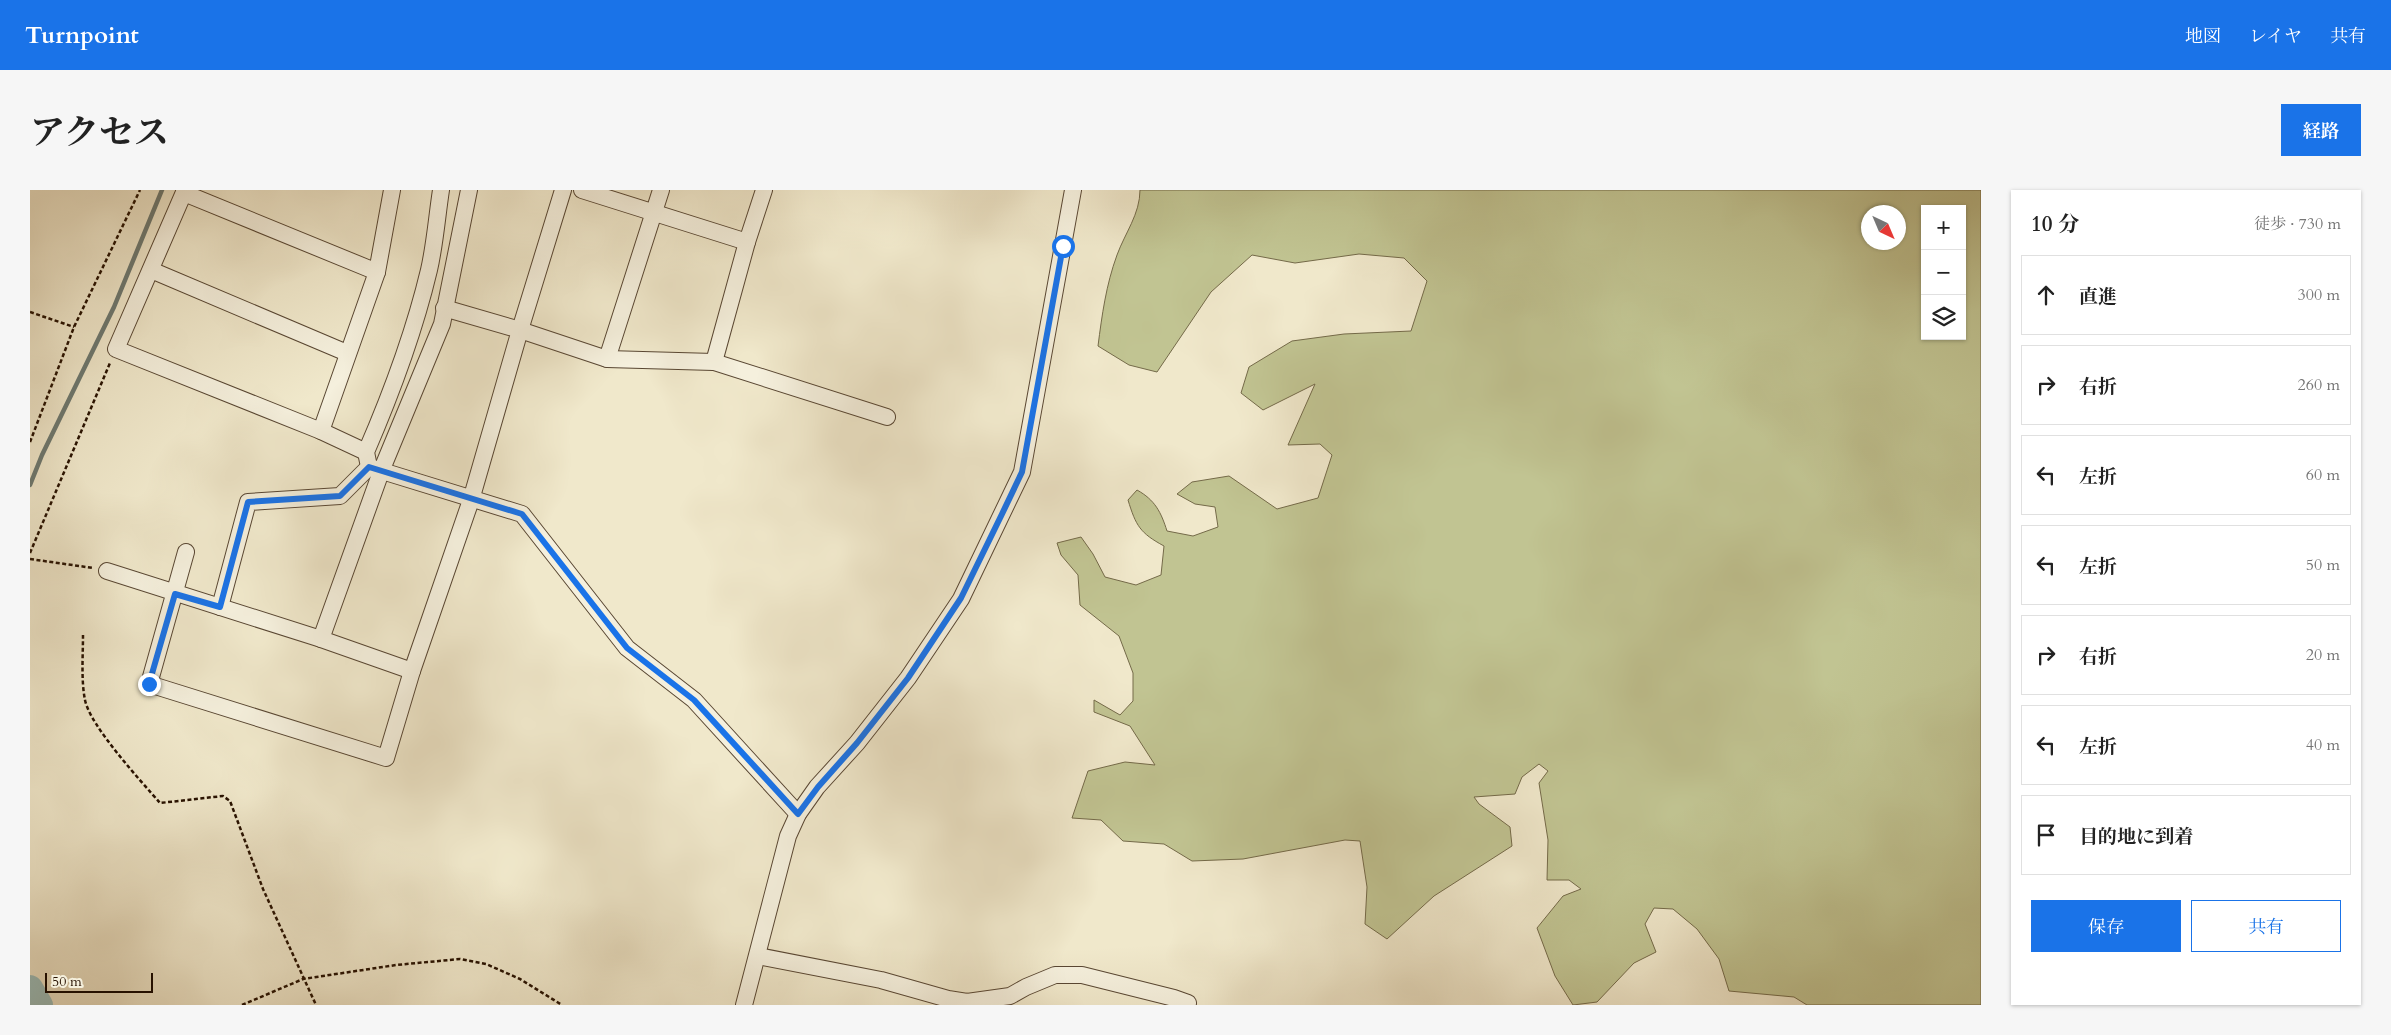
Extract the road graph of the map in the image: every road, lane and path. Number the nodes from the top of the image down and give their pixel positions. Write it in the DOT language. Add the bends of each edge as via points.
graph roads {
  1 [pos="140,190"];
  2 [pos="392,190"];
  3 [pos="441,190"];
  4 [pos="469,190"];
  5 [pos="563,190"];
  6 [pos="582,190"];
  7 [pos="661,190"];
  8 [pos="764,190"];
  9 [pos="1073,190"];
  10 [pos="184,191"];
  11 [pos="654,213"];
  12 [pos="747,242"];
  13 [pos="151,270"];
  14 [pos="377,272"];
  15 [pos="444,308"];
  16 [pos="30,312"];
  17 [pos="74,327"];
  18 [pos="520,330"];
  19 [pos="116,349"];
  20 [pos="347,353"];
  21 [pos="607,359"];
  22 [pos="714,362"];
  23 [pos="887,417"];
  24 [pos="321,431"];
  25 [pos="30,442"];
  26 [pos="373,463"];
  27 [pos="471,500"];
  28 [pos="186,552"];
  29 [pos="30,553"];
  30 [pos="30,559"];
  31 [pos="107,571"];
  32 [pos="175,594"];
  33 [pos="220,607"];
  34 [pos="83,635"];
  35 [pos="321,639"];
  36 [pos="412,671"];
  37 [pos="798,814"];
  38 [pos="758,956"];
  39 [pos="303,979"];
  40 [pos="242,1005"];
  41 [pos="316,1005"];
  42 [pos="562,1005"];
  43 [pos="744,1005"];
  44 [pos="1187,1005"];
  1 -- 17 [label="path"];
  2 -- 14 [label="street"];
  3 -- 26 [label="street" via="430,268"];
  4 -- 15 [label="street"];
  5 -- 18 [label="street"];
  6 -- 11 [label="street"];
  7 -- 11 [label="street"];
  8 -- 12 [label="street"];
  9 -- 37 [label="street" via="1022,472 961,598 908,678"];
  10 -- 13 [label="street"];
  10 -- 14 [label="street"];
  11 -- 12 [label="street"];
  11 -- 21 [label="street"];
  12 -- 22 [label="street"];
  13 -- 19 [label="street"];
  13 -- 20 [label="street"];
  14 -- 20 [label="street"];
  15 -- 18 [label="street"];
  15 -- 26 [label="street" via="442,324"];
  16 -- 17 [label="path"];
  17 -- 25 [label="path"];
  18 -- 21 [label="street"];
  18 -- 27 [label="street"];
  19 -- 24 [label="street"];
  19 -- 29 [label="path"];
  20 -- 24 [label="street"];
  21 -- 22 [label="street"];
  22 -- 23 [label="street"];
  24 -- 26 [label="street"];
  26 -- 27 [label="street"];
  26 -- 33 [label="street" via="340,496 248,502"];
  26 -- 35 [label="street"];
  27 -- 36 [label="street"];
  27 -- 37 [label="street" via="522,514 627,648 694,700"];
  28 -- 32 [label="street"];
  30 -- 31 [label="path"];
  31 -- 32 [label="street"];
  32 -- 33 [label="street"];
  32 -- 36 [label="street" via="149,684 386,758"];
  33 -- 35 [label="street"];
  34 -- 39 [label="path" via="85,700 89,712 119,755 160,802 223,796 230,801 263,890"];
  35 -- 36 [label="street"];
  37 -- 38 [label="street" via="788,836"];
  38 -- 43 [label="street"];
  38 -- 44 [label="street" via="881,980 948,1000 990,1000 1010,996 1056,975 1082,975 1174,998"];
  39 -- 40 [label="path"];
  39 -- 41 [label="path"];
  39 -- 42 [label="path" via="460,959 486,964 520,979"];
}
